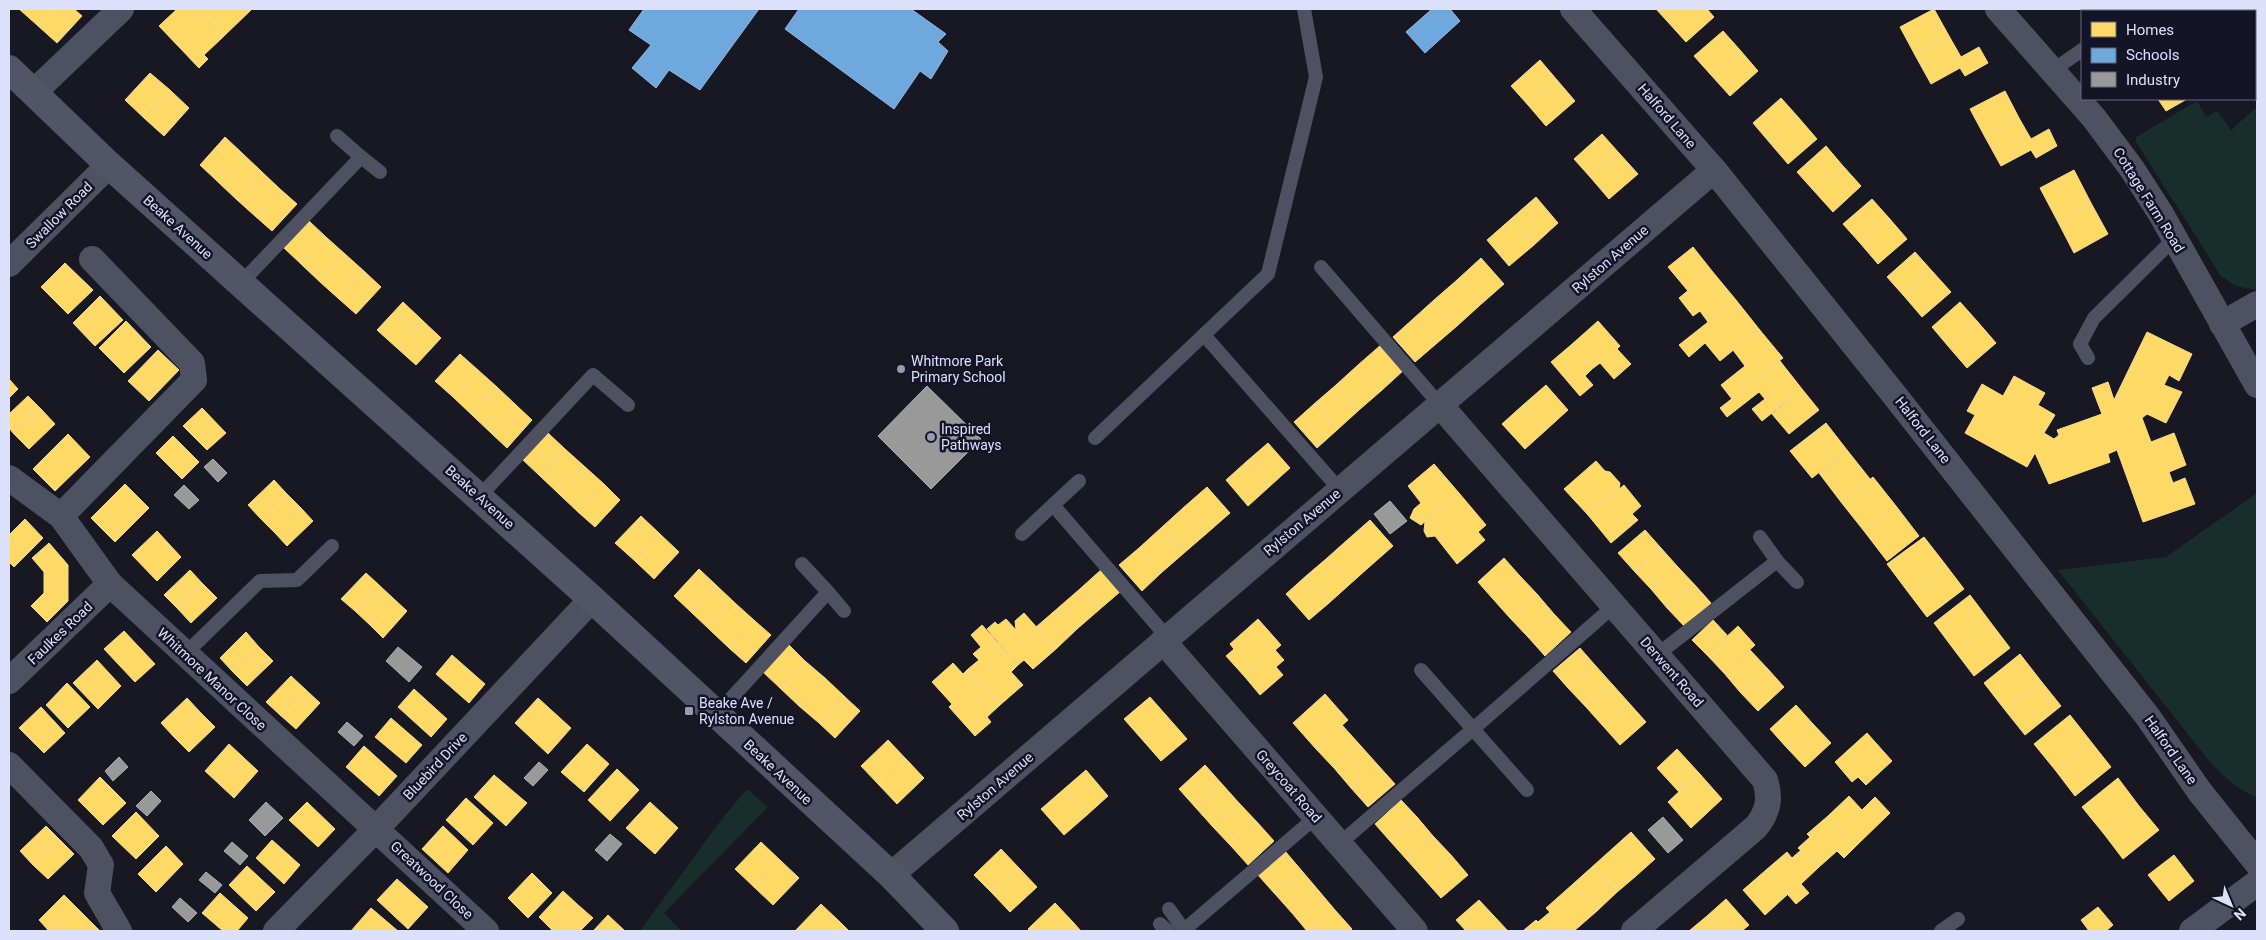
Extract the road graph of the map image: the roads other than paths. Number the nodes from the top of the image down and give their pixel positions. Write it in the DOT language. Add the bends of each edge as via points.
graph roads {
  1 [pos="121,9"];
  2 [pos="1304,9"];
  3 [pos="1574,9"];
  4 [pos="1998,9"];
  5 [pos="2081,51"];
  6 [pos="9,70"];
  7 [pos="2052,71"];
  8 [pos="34,92"];
  9 [pos="337,136"];
  10 [pos="361,157"];
  11 [pos="109,165"];
  12 [pos="1714,170"];
  13 [pos="380,172"];
  14 [pos="2174,239"];
  15 [pos="92,259"];
  16 [pos="9,264"];
  17 [pos="1321,267"];
  18 [pos="241,283"];
  19 [pos="2257,304"];
  20 [pos="2222,324"];
  21 [pos="1204,335"];
  22 [pos="2088,358"];
  23 [pos="2257,385"];
  24 [pos="628,405"];
  25 [pos="1440,405"];
  26 [pos="1095,438"];
  27 [pos="9,478"];
  28 [pos="1079,481"];
  29 [pos="1340,490"];
  30 [pos="479,497"];
  31 [pos="1053,505"];
  32 [pos="61,516"];
  33 [pos="1022,534"];
  34 [pos="1760,537"];
  35 [pos="332,546"];
  36 [pos="1777,561"];
  37 [pos="802,564"];
  38 [pos="1797,582"];
  39 [pos="110,584"];
  40 [pos="828,592"];
  41 [pos="592,599"];
  42 [pos="1614,606"];
  43 [pos="844,611"];
  44 [pos="1165,639"];
  45 [pos="185,654"];
  46 [pos="1658,655"];
  47 [pos="1421,670"];
  48 [pos="9,681"];
  49 [pos="716,715"];
  50 [pos="1473,729"];
  51 [pos="9,765"];
  52 [pos="1527,790"];
  53 [pos="1316,817"];
  54 [pos="377,828"];
  55 [pos="1339,844"];
  56 [pos="2257,863"];
  57 [pos="891,876"];
  58 [pos="2257,883"];
  59 [pos="1169,909"];
  60 [pos="1958,919"];
  61 [pos="119,931"];
  62 [pos="276,931"];
  63 [pos="486,931"];
  64 [pos="945,931"];
  65 [pos="1185,931"];
  66 [pos="1415,931"];
  67 [pos="1634,931"];
  68 [pos="1941,931"];
  69 [pos="2192,931"];
  1 -- 8 [label="street"];
  2 -- 21 [label="lane" via="1316,77 1268,274"];
  3 -- 12 [label="street, Halford Lane"];
  4 -- 7 [label="street, Cottage Farm Road"];
  5 -- 7 [label="lane"];
  6 -- 8 [label="street, Beake Avenue"];
  7 -- 14 [label="street, Cottage Farm Road" via="2094,118 2132,169"];
  8 -- 11 [label="street, Beake Avenue"];
  9 -- 10 [label="lane"];
  10 -- 13 [label="lane"];
  10 -- 18 [label="lane"];
  11 -- 16 [label="street, Swallow Road"];
  11 -- 18 [label="street, Beake Avenue"];
  12 -- 25 [label="street, Rylston Avenue"];
  12 -- 56 [label="street, Halford Lane" via="2148,717 2200,792"];
  14 -- 20 [label="street, Cottage Farm Road"];
  14 -- 22 [label="lane" via="2094,318 2080,344"];
  15 -- 32 [label="street" via="192,363 194,380"];
  17 -- 25 [label="lane"];
  18 -- 30 [label="street, Beake Avenue"];
  19 -- 20 [label="street"];
  20 -- 23 [label="street, Cottage Farm Road"];
  21 -- 26 [label="lane"];
  21 -- 29 [label="lane"];
  24 -- 30 [label="lane" via="593,375"];
  25 -- 29 [label="street, Rylston Avenue"];
  25 -- 42 [label="street, Derwent Road"];
  27 -- 32 [label="street, Whitmore Manor Close"];
  28 -- 31 [label="lane"];
  29 -- 44 [label="street, Rylston Avenue"];
  30 -- 41 [label="street, Beake Avenue"];
  31 -- 33 [label="lane"];
  31 -- 44 [label="lane"];
  32 -- 39 [label="street, Whitmore Manor Close"];
  34 -- 36 [label="lane"];
  35 -- 45 [label="lane" via="297,580 260,581"];
  36 -- 38 [label="lane"];
  36 -- 46 [label="lane"];
  37 -- 40 [label="lane"];
  39 -- 45 [label="street, Whitmore Manor Close"];
  39 -- 48 [label="street, Faulkes Road"];
  40 -- 43 [label="lane"];
  40 -- 49 [label="lane"];
  41 -- 49 [label="street, Beake Avenue"];
  41 -- 54 [label="street, Bluebird Drive"];
  42 -- 46 [label="street, Derwent Road"];
  42 -- 50 [label="lane"];
  44 -- 53 [label="street, Greycoat Road"];
  44 -- 57 [label="street, Rylston Avenue"];
  45 -- 54 [label="street, Whitmore Manor Close" via="340,798"];
  46 -- 67 [label="street, Derwent Road" via="1760,773 1767,788 1768,805 1756,827"];
  47 -- 50 [label="lane"];
  49 -- 57 [label="street, Beake Avenue"];
  50 -- 52 [label="lane"];
  50 -- 55 [label="lane"];
  51 -- 61 [label="street" via="91,848 101,865 97,893"];
  53 -- 55 [label="street, Greycoat Road"];
  53 -- 65 [label="lane"];
  54 -- 62 [label="street, Bluebird Drive"];
  54 -- 63 [label="street, Greatwood Close"];
  55 -- 66 [label="street, Greycoat Road"];
  57 -- 64 [label="street, Beake Avenue"];
  58 -- 69 [label="street"];
  59 -- 65 [label="lane"];
  60 -- 68 [label="lane"];
}
